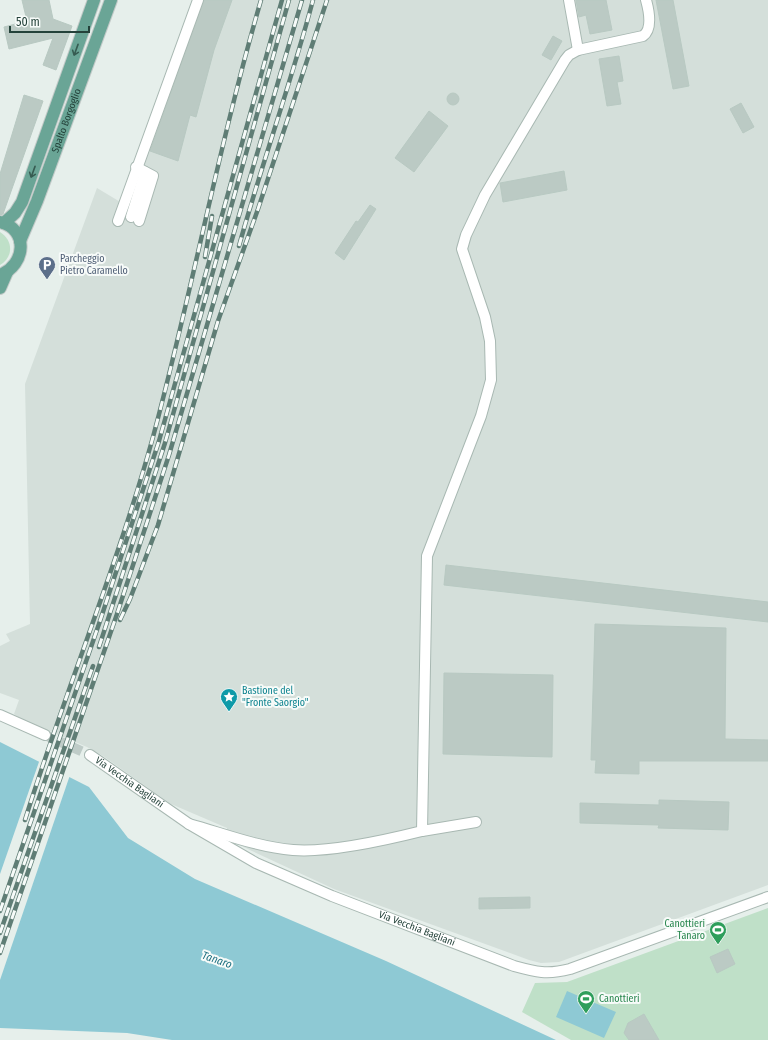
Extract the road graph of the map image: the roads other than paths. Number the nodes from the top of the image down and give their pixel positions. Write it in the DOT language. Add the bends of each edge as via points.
graph roads {
  1 [pos="94,0"];
  2 [pos="110,0"];
  3 [pos="198,0"];
  4 [pos="569,0"];
  5 [pos="646,0"];
  6 [pos="578,50"];
  7 [pos="136,166"];
  8 [pos="135,219"];
  9 [pos="118,221"];
  10 [pos="2,222"];
  11 [pos="20,241"];
  12 [pos="4,274"];
  13 [pos="0,288"];
  14 [pos="0,714"];
  15 [pos="45,735"];
  16 [pos="90,755"];
  17 [pos="476,822"];
  18 [pos="189,824"];
  19 [pos="422,831"];
  20 [pos="768,897"];
  1 -- 10 [label="main road, Spalto Borgoglio, one-way" via="22,202 15,213"];
  2 -- 11 [label="main road, Spalto Borgoglio" via="43,186"];
  3 -- 7 [label="street"];
  4 -- 6 [label="street"];
  5 -- 6 [label="street" via="649,26 646,34"];
  6 -- 19 [label="street" via="565,60 516,141 477,211 462,249 489,335 491,380 481,416 427,556"];
  7 -- 8 [label="street" via="145,172"];
  7 -- 9 [label="street"];
  10 -- 11 [label="main road, Spalto Borgoglio" via="11,227"];
  11 -- 12 [label="main road, Spalto Borgoglio" via="20,256"];
  12 -- 13 [label="main road, Spalto Borgoglio"];
  14 -- 15 [label="street"];
  16 -- 18 [label="street, Via Vecchia Bagliani"];
  17 -- 19 [label="street"];
  18 -- 19 [label="street" via="275,848 310,851"];
  18 -- 20 [label="street, Via Vecchia Bagliani" via="256,863 325,893 514,966 537,972 554,973 570,969"];
}
